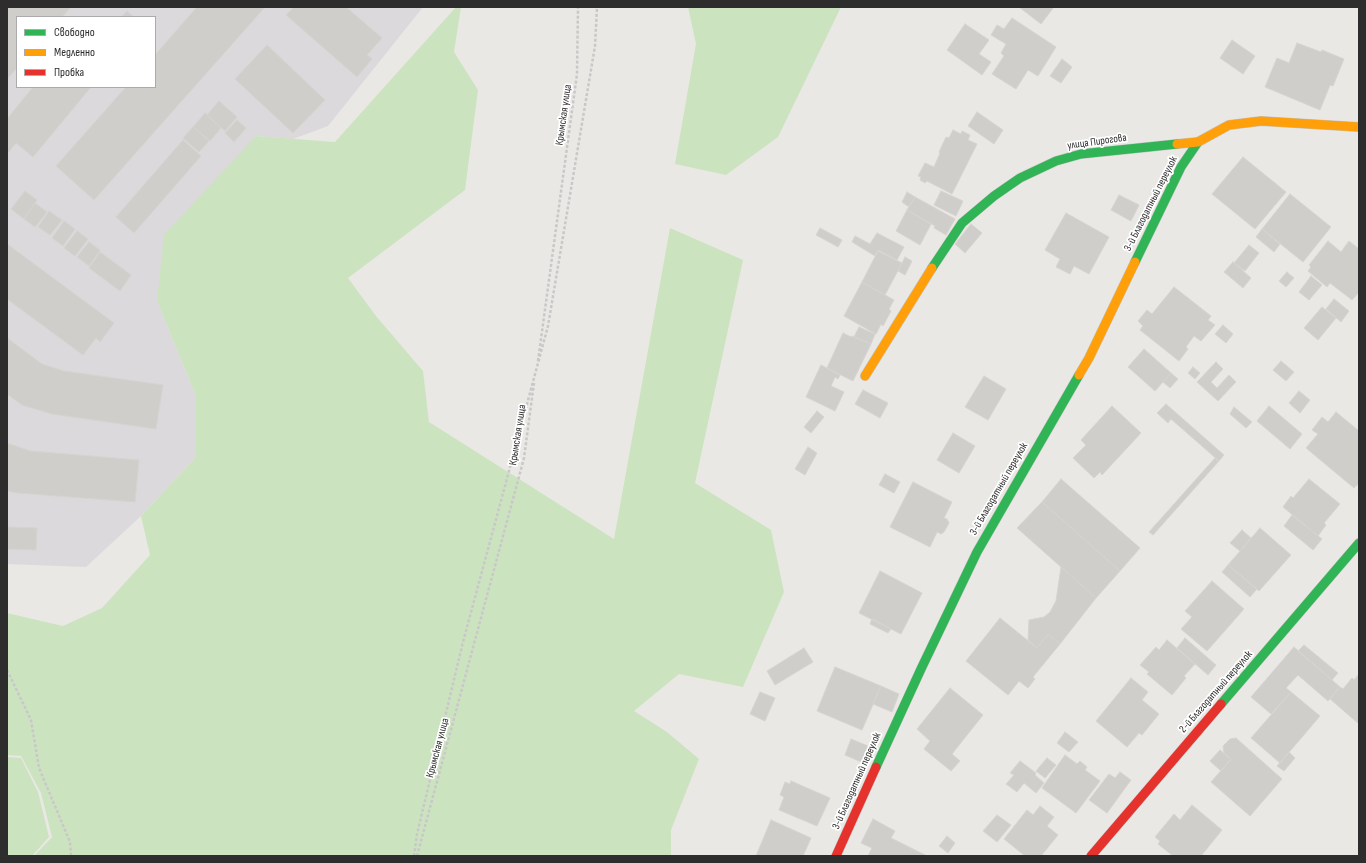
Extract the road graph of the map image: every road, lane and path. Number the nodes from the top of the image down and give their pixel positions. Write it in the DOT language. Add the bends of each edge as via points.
graph roads {
  1 [pos="578,7"];
  2 [pos="596,7"];
  3 [pos="1359,127"];
  4 [pos="1198,142"];
  5 [pos="865,376"];
  6 [pos="1359,543"];
  7 [pos="7,670"];
  8 [pos="71,856"];
  9 [pos="416,856"];
  10 [pos="836,856"];
  11 [pos="1091,856"];
  1 -- 9 [label="path, Крымская улица" via="577,74 524,458"];
  2 -- 9 [label="path" via="595,46 548,326 463,642 417,834"];
  3 -- 4 [label="street, улица Пирогова" via="1260,120 1229,125"];
  4 -- 5 [label="street, улица Пирогова" via="1081,154 1056,161 1020,178 994,196 962,223 930,269"];
  4 -- 10 [label="street, 3-й Благодатный переулок" via="1181,167 1089,358 977,552"];
  6 -- 11 [label="street, 2-й Благодатный переулок"];
  7 -- 8 [label="path" via="31,720 39,768 70,842"];
}
